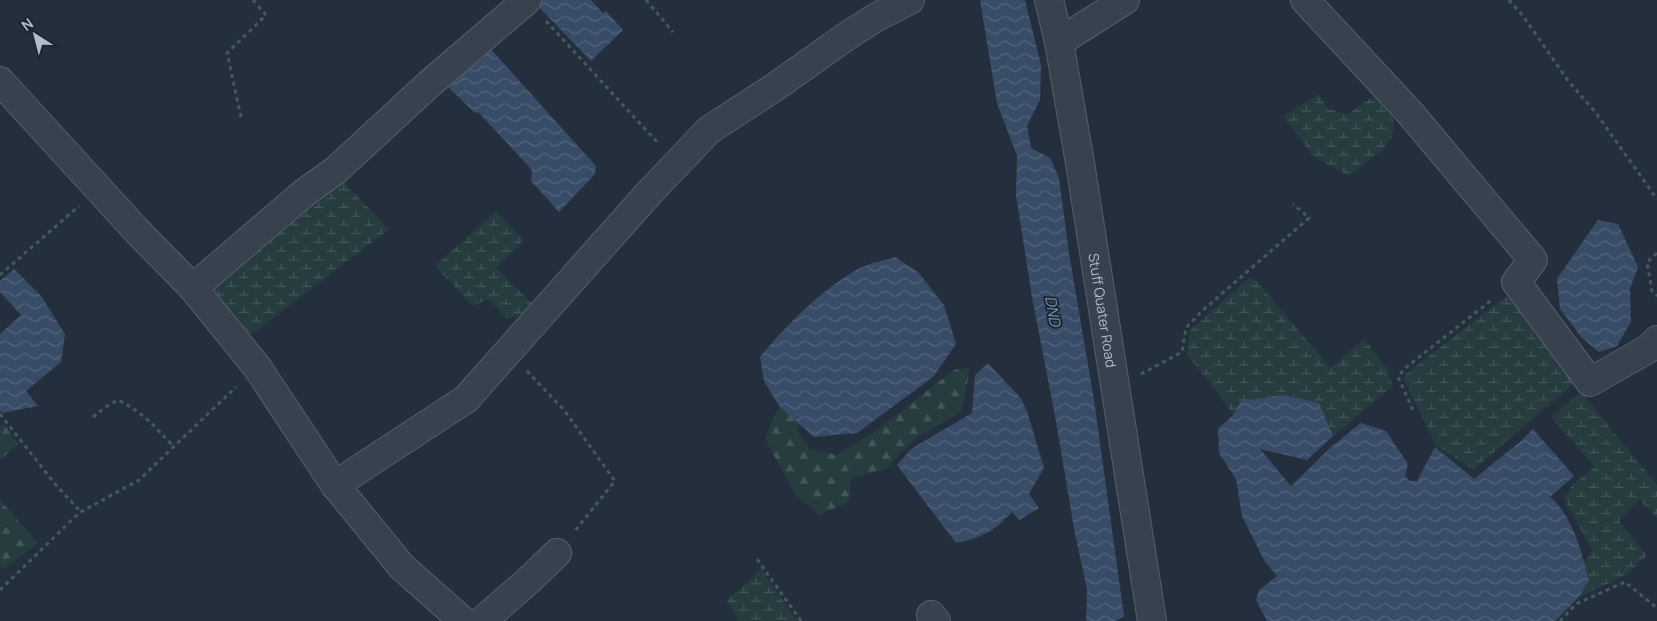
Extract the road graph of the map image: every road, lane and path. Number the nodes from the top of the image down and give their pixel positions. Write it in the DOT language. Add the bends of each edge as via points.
graph roads {
  1 [pos="253,0"];
  2 [pos="646,0"];
  3 [pos="910,0"];
  4 [pos="1049,0"];
  5 [pos="1125,0"];
  6 [pos="1305,0"];
  7 [pos="1509,0"];
  8 [pos="533,7"];
  9 [pos="673,32"];
  10 [pos="1059,42"];
  11 [pos="0,81"];
  12 [pos="241,117"];
  13 [pos="677,163"];
  14 [pos="98,189"];
  15 [pos="1657,200"];
  16 [pos="1293,204"];
  17 [pos="1657,253"];
  18 [pos="0,275"];
  19 [pos="1516,282"];
  20 [pos="193,288"];
  21 [pos="1657,296"];
  22 [pos="509,352"];
  23 [pos="1654,352"];
  24 [pos="256,367"];
  25 [pos="1115,388"];
  26 [pos="1413,410"];
  27 [pos="0,414"];
  28 [pos="93,417"];
  29 [pos="174,446"];
  30 [pos="335,485"];
  31 [pos="81,512"];
  32 [pos="557,553"];
  33 [pos="757,559"];
  34 [pos="0,590"];
  35 [pos="1657,608"];
  36 [pos="1145,617"];
  37 [pos="463,621"];
  38 [pos="482,621"];
  39 [pos="801,621"];
  40 [pos="1560,621"];
  1 -- 12 [label="path" via="266,15 227,53"];
  2 -- 9 [label="path"];
  3 -- 13 [label="street" via="847,36 709,130"];
  4 -- 10 [label="street, Stuff Quater Road"];
  5 -- 10 [label="street"];
  6 -- 19 [label="street" via="1410,113 1533,260"];
  7 -- 15 [label="path" via="1596,113"];
  8 -- 13 [label="path"];
  8 -- 20 [label="street" via="428,85 336,170 304,193"];
  10 -- 25 [label="street, Stuff Quater Road"];
  11 -- 14 [label="street"];
  13 -- 22 [label="street"];
  14 -- 18 [label="path"];
  14 -- 20 [label="street"];
  16 -- 25 [label="path" via="1309,218 1202,311 1186,328 1182,352"];
  17 -- 21 [label="path" via="1647,262 1652,291"];
  19 -- 23 [label="street" via="1590,382"];
  19 -- 26 [label="path" via="1404,369 1398,377"];
  20 -- 24 [label="street"];
  22 -- 30 [label="street" via="466,399"];
  22 -- 32 [label="path" via="564,410 615,481"];
  24 -- 29 [label="path"];
  24 -- 30 [label="street"];
  25 -- 36 [label="street, Stuff Quater Road"];
  27 -- 31 [label="path"];
  28 -- 29 [label="path" via="118,400 149,420"];
  29 -- 31 [label="path" via="139,480"];
  30 -- 37 [label="street" via="402,566"];
  31 -- 34 [label="path"];
  32 -- 38 [label="street"];
  33 -- 39 [label="path"];
  35 -- 40 [label="path" via="1625,582 1576,604"];
}
